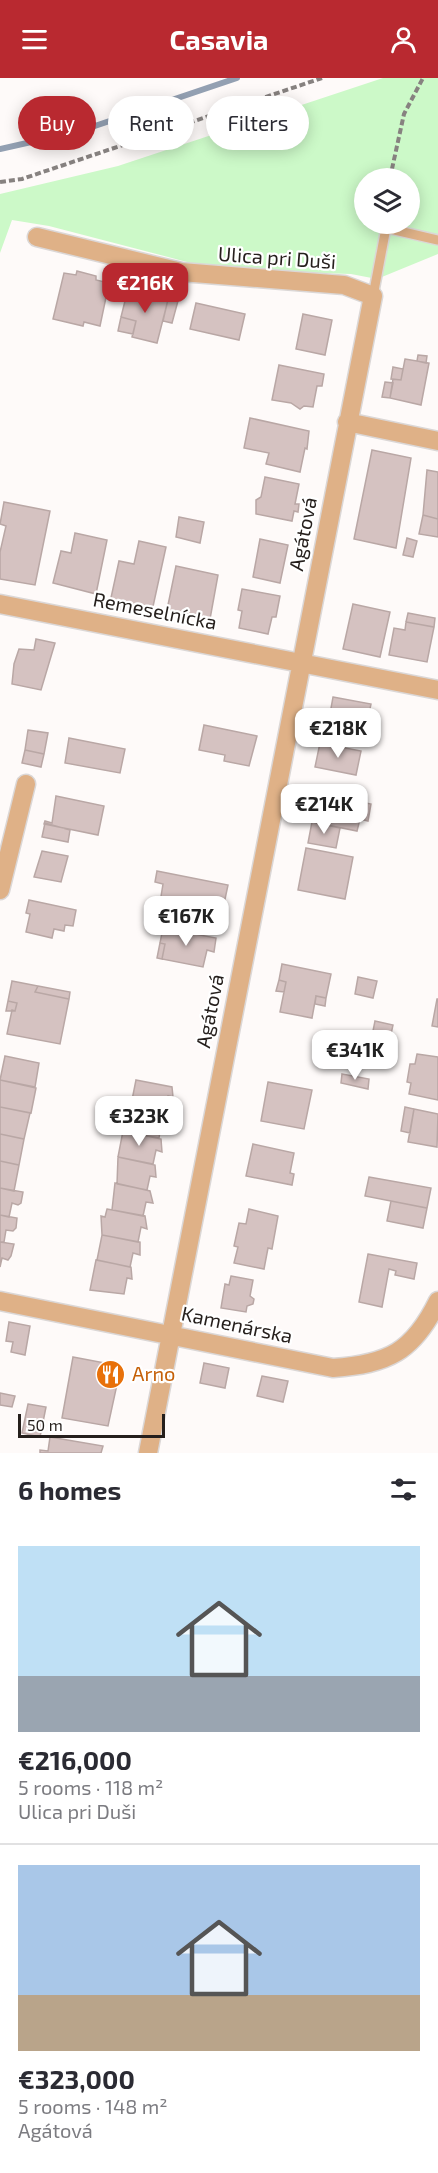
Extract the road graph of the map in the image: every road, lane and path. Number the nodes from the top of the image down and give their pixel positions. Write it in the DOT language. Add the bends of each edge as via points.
graph roads {
  1 [pos="322,78"];
  2 [pos="423,78"];
  3 [pos="392,168"];
  4 [pos="0,182"];
  5 [pos="37,237"];
  6 [pos="438,240"];
  7 [pos="373,296"];
  8 [pos="347,422"];
  9 [pos="438,441"];
  10 [pos="0,603"];
  11 [pos="301,662"];
  12 [pos="438,690"];
  13 [pos="26,784"];
  14 [pos="4,854"];
  15 [pos="0,890"];
  16 [pos="0,1301"];
  17 [pos="438,1301"];
  18 [pos="171,1335"];
  19 [pos="148,1453"];
  1 -- 4 [label="path" via="22,179"];
  2 -- 3 [label="path" via="404,114"];
  5 -- 7 [label="street, Ulica pri Duši" via="181,272 344,285"];
  6 -- 7 [label="lane" via="386,228"];
  7 -- 8 [label="street, Agátová"];
  8 -- 9 [label="street"];
  8 -- 11 [label="street, Agátová"];
  10 -- 11 [label="street, Remeselnícka"];
  11 -- 12 [label="street"];
  11 -- 18 [label="street, Agátová"];
  13 -- 14 [label="street"];
  14 -- 15 [label="street"];
  16 -- 18 [label="street, Kamenárska"];
  17 -- 18 [label="street, Kamenárska" via="414,1342 364,1366 333,1368"];
  18 -- 19 [label="street, Agátová"];
}
